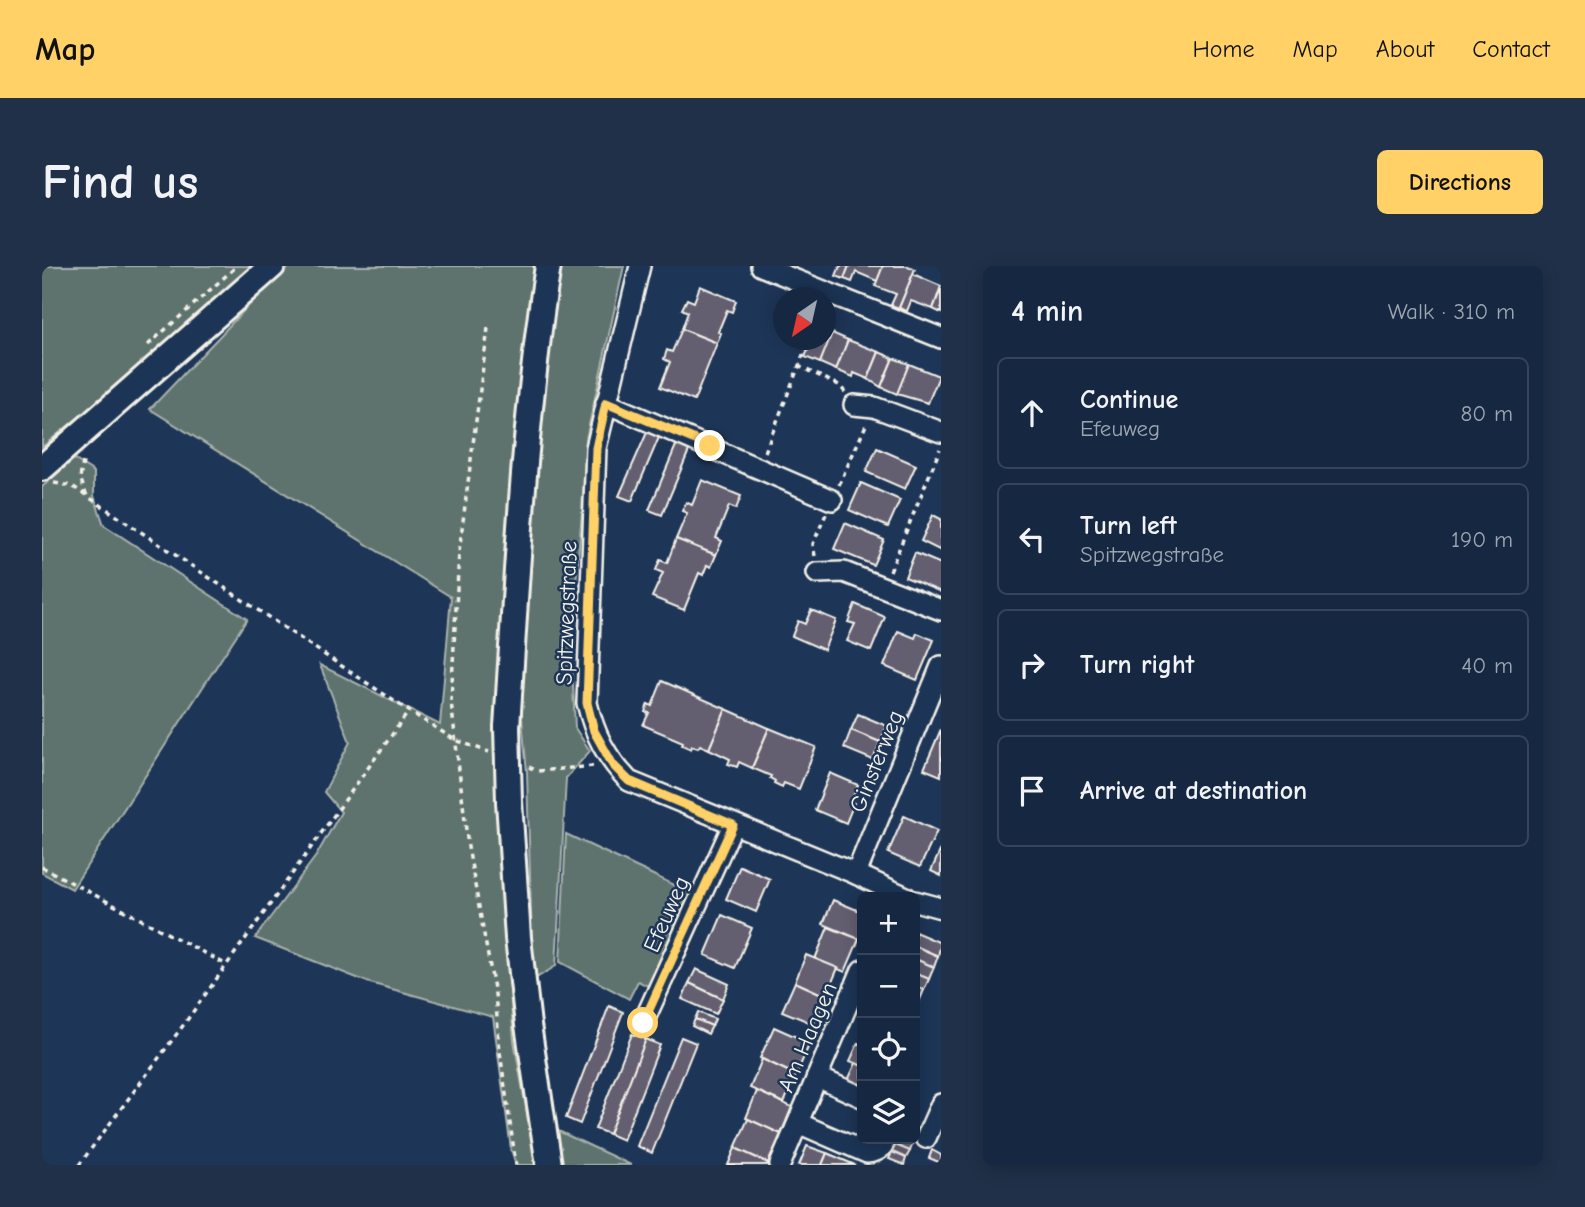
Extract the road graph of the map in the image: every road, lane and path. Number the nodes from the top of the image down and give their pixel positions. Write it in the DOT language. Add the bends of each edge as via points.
graph roads {
  1 [pos="272,266"];
  2 [pos="548,266"];
  3 [pos="640,266"];
  4 [pos="761,266"];
  5 [pos="488,328"];
  6 [pos="941,338"];
  7 [pos="805,350"];
  8 [pos="798,366"];
  9 [pos="606,403"];
  10 [pos="854,405"];
  11 [pos="941,432"];
  12 [pos="941,447"];
  13 [pos="90,454"];
  14 [pos="42,468"];
  15 [pos="759,468"];
  16 [pos="72,486"];
  17 [pos="87,496"];
  18 [pos="832,500"];
  19 [pos="817,573"];
  20 [pos="884,587"];
  21 [pos="941,610"];
  22 [pos="941,668"];
  23 [pos="733,825"];
  24 [pos="42,867"];
  25 [pos="856,874"];
  26 [pos="890,892"];
  27 [pos="920,902"];
  28 [pos="941,908"];
  29 [pos="227,965"];
  30 [pos="857,982"];
  31 [pos="643,1023"];
  32 [pos="817,1077"];
  33 [pos="857,1095"];
  34 [pos="941,1104"];
  35 [pos="798,1123"];
  36 [pos="924,1129"];
  37 [pos="884,1144"];
  38 [pos="79,1165"];
  39 [pos="516,1165"];
  40 [pos="550,1165"];
  41 [pos="780,1165"];
  1 -- 14 [label="main road" via="230,287"];
  2 -- 40 [label="main road, bridge" via="524,464 507,727 518,937"];
  3 -- 9 [label="street, Spitzwegstraße"];
  4 -- 6 [label="street"];
  5 -- 39 [label="path" via="459,552 451,701"];
  7 -- 8 [label="path"];
  8 -- 10 [label="path" via="839,385"];
  8 -- 15 [label="path"];
  9 -- 15 [label="street"];
  9 -- 23 [label="street, Spitzwegstraße" via="595,475 587,703 594,731 613,765 629,781"];
  10 -- 11 [label="street" via="874,407"];
  12 -- 20 [label="path"];
  13 -- 17 [label="path" via="82,463 80,478"];
  15 -- 18 [label="street"];
  16 -- 17 [label="path"];
  17 -- 29 [label="path" via="408,711"];
  19 -- 20 [label="street" via="844,572"];
  20 -- 21 [label="street"];
  22 -- 25 [label="street, Ginsterweg"];
  23 -- 25 [label="street, Spitzwegstraße"];
  23 -- 31 [label="street, Efeuweg"];
  24 -- 29 [label="path"];
  25 -- 26 [label="street, Spitzwegstraße"];
  27 -- 28 [label="street"];
  29 -- 38 [label="path"];
  30 -- 32 [label="street, Am Haagen"];
  32 -- 33 [label="street"];
  32 -- 35 [label="street, Am Haagen"];
  34 -- 36 [label="street"];
  35 -- 37 [label="street, Am Haagen" via="867,1153 877,1152"];
  35 -- 41 [label="street, Am Haagen"];
}
